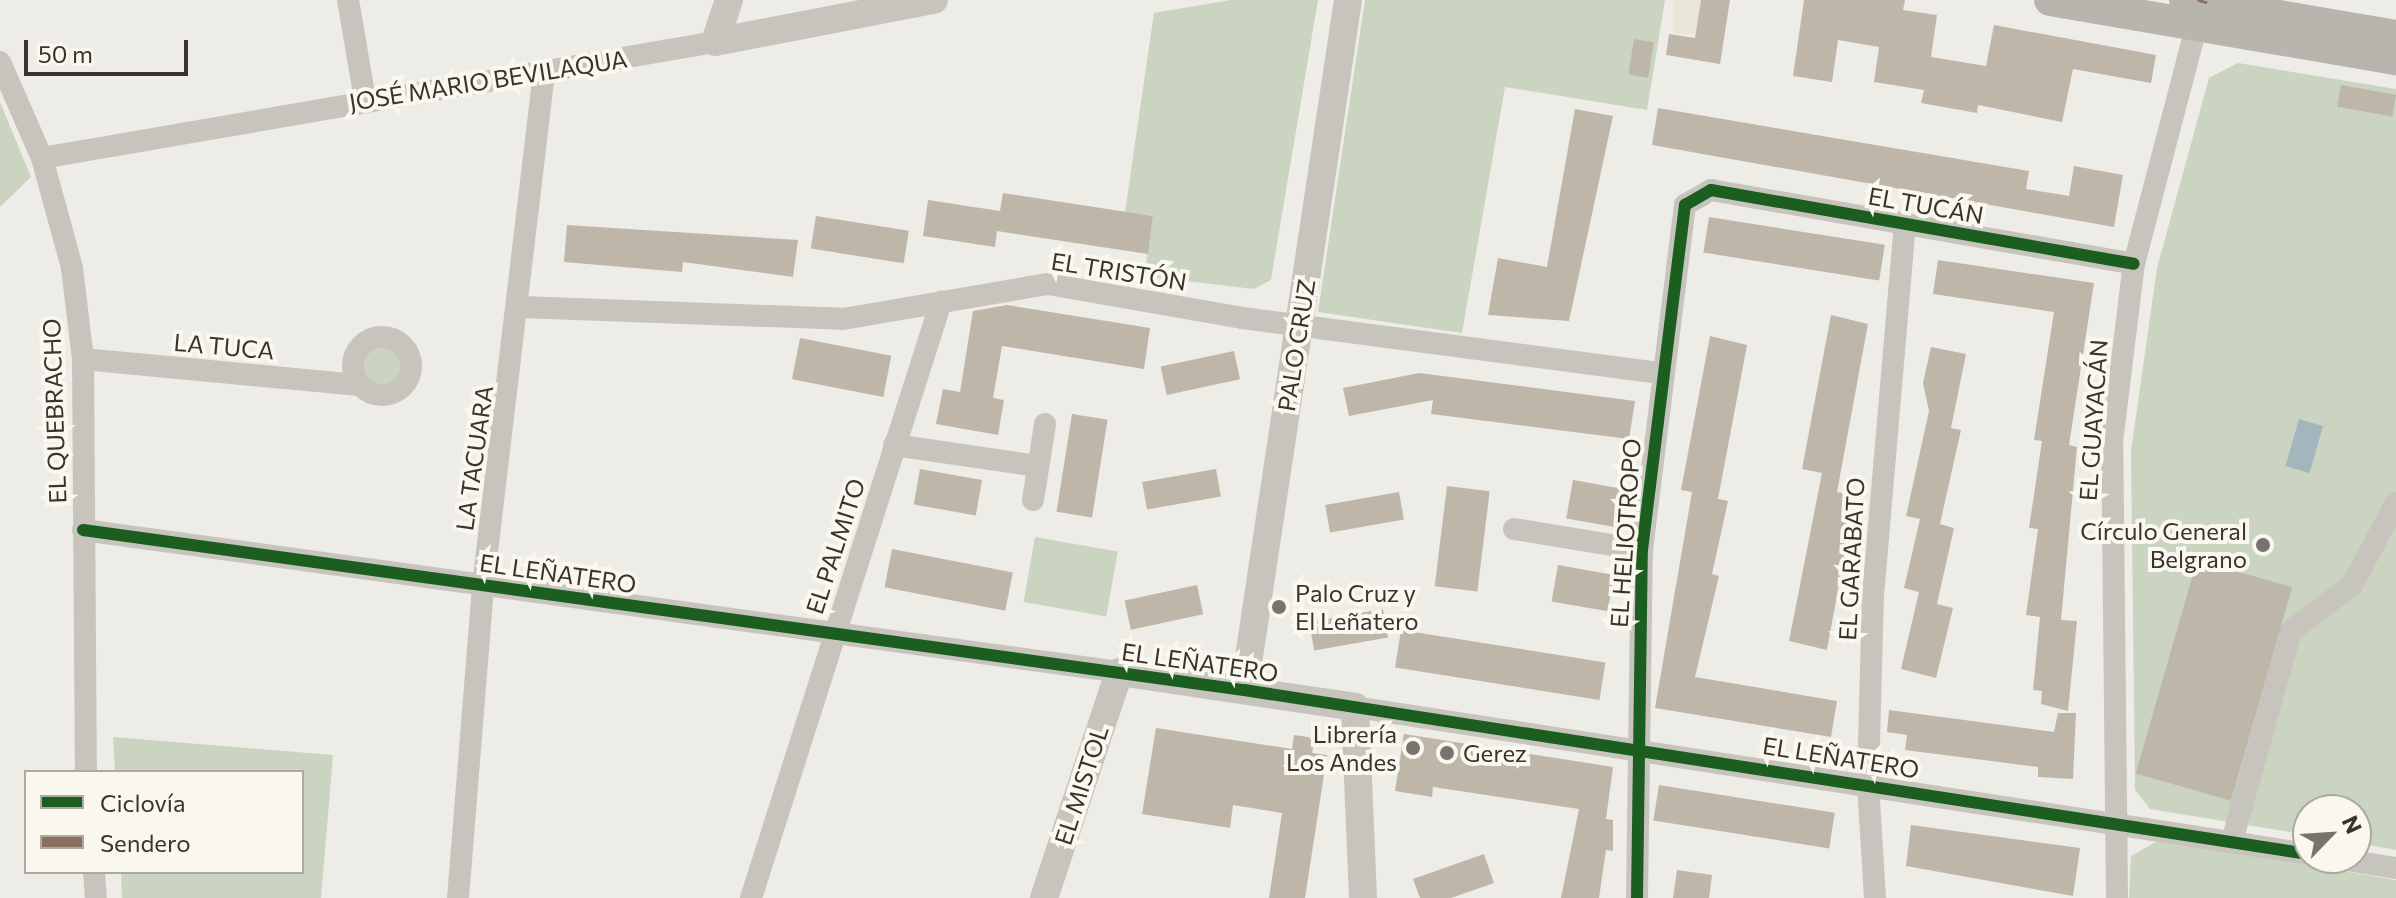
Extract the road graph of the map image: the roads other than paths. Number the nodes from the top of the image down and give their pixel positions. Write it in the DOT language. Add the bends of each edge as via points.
graph roads {
  1 [pos="348,0"];
  2 [pos="729,0"];
  3 [pos="934,0"];
  4 [pos="1348,0"];
  5 [pos="2050,0"];
  6 [pos="2195,9"];
  7 [pos="2396,36"];
  8 [pos="715,42"];
  9 [pos="2396,59"];
  10 [pos="0,62"];
  11 [pos="544,73"];
  12 [pos="365,99"];
  13 [pos="42,158"];
  14 [pos="1711,190"];
  15 [pos="1905,224"];
  16 [pos="2134,264"];
  17 [pos="941,302"];
  18 [pos="521,307"];
  19 [pos="1299,326"];
  20 [pos="83,359"];
  21 [pos="1662,373"];
  22 [pos="360,385"];
  23 [pos="1045,424"];
  24 [pos="894,445"];
  25 [pos="1038,466"];
  26 [pos="1033,500"];
  27 [pos="2396,503"];
  28 [pos="1514,529"];
  29 [pos="83,530"];
  30 [pos="1642,550"];
  31 [pos="483,585"];
  32 [pos="835,632"];
  33 [pos="1119,672"];
  34 [pos="1244,690"];
  35 [pos="1355,707"];
  36 [pos="1636,748"];
  37 [pos="86,770"];
  38 [pos="1868,783"];
  39 [pos="2116,823"];
  40 [pos="2232,841"];
  41 [pos="2292,851"];
  42 [pos="2372,864"];
  43 [pos="2396,868"];
  44 [pos="94,874"];
  45 [pos="96,898"];
  46 [pos="458,898"];
  47 [pos="751,898"];
  48 [pos="1044,898"];
  49 [pos="1363,898"];
  50 [pos="1637,898"];
  51 [pos="1875,898"];
  52 [pos="2117,898"];
  1 -- 12 [label="street"];
  2 -- 8 [label="street"];
  3 -- 8 [label="street, JOSÉ MARIO BEVILAQUA"];
  4 -- 19 [label="street, PALO CRUZ"];
  5 -- 6 [label="main road"];
  6 -- 7 [label="main road"];
  6 -- 9 [label="main road"];
  6 -- 16 [label="street, EL GUAYACÁN"];
  8 -- 11 [label="street, JOSÉ MARIO BEVILAQUA"];
  10 -- 13 [label="street, EL QUEBRACHO"];
  11 -- 12 [label="street, JOSÉ MARIO BEVILAQUA"];
  11 -- 18 [label="street, LA TACUARA"];
  12 -- 13 [label="street, JOSÉ MARIO BEVILAQUA"];
  13 -- 20 [label="street, EL QUEBRACHO" via="72,268"];
  14 -- 15 [label="street, EL TUCÁN"];
  14 -- 21 [label="street, EL HELIOTROPO" via="1695,194 1679,221"];
  15 -- 16 [label="street, EL TUCÁN"];
  15 -- 38 [label="street, EL GARABATO" via="1873,596"];
  16 -- 39 [label="street, EL GUAYACÁN" via="2112,442"];
  17 -- 18 [label="street, EL TRISTÓN" via="843,319"];
  17 -- 19 [label="street, EL TRISTÓN" via="1048,284"];
  17 -- 24 [label="street, EL PALMITO"];
  18 -- 31 [label="street, LA TACUARA"];
  19 -- 21 [label="street, EL TRISTÓN"];
  19 -- 34 [label="street, PALO CRUZ"];
  20 -- 22 [label="street, LA TUCA"];
  20 -- 29 [label="street, EL QUEBRACHO"];
  21 -- 30 [label="street, EL HELIOTROPO"];
  23 -- 25 [label="street"];
  24 -- 25 [label="street"];
  24 -- 32 [label="street, EL PALMITO"];
  25 -- 26 [label="street"];
  27 -- 40 [label="street" via="2352,585 2291,631"];
  28 -- 30 [label="street"];
  29 -- 31 [label="street, EL LEÑATERO"];
  29 -- 37 [label="street, EL QUEBRACHO"];
  30 -- 36 [label="street, EL HELIOTROPO"];
  31 -- 32 [label="street, EL LEÑATERO"];
  31 -- 46 [label="street, LA TACUARA"];
  32 -- 33 [label="street, EL LEÑATERO"];
  32 -- 47 [label="street, EL PALMITO"];
  33 -- 34 [label="street, EL LEÑATERO"];
  33 -- 48 [label="street, EL MISTOL"];
  34 -- 35 [label="street, EL LEÑATERO"];
  35 -- 36 [label="street, EL LEÑATERO"];
  35 -- 49 [label="street"];
  36 -- 38 [label="street, EL LEÑATERO"];
  36 -- 50 [label="street, EL HELIOTROPO"];
  38 -- 39 [label="street, EL LEÑATERO"];
  38 -- 51 [label="street, EL GARABATO"];
  39 -- 40 [label="street, EL LEÑATERO"];
  39 -- 52 [label="street, EL GUAYACÁN"];
  40 -- 41 [label="street, EL LEÑATERO"];
  42 -- 43 [label="street"];
  44 -- 45 [label="street"];
}
